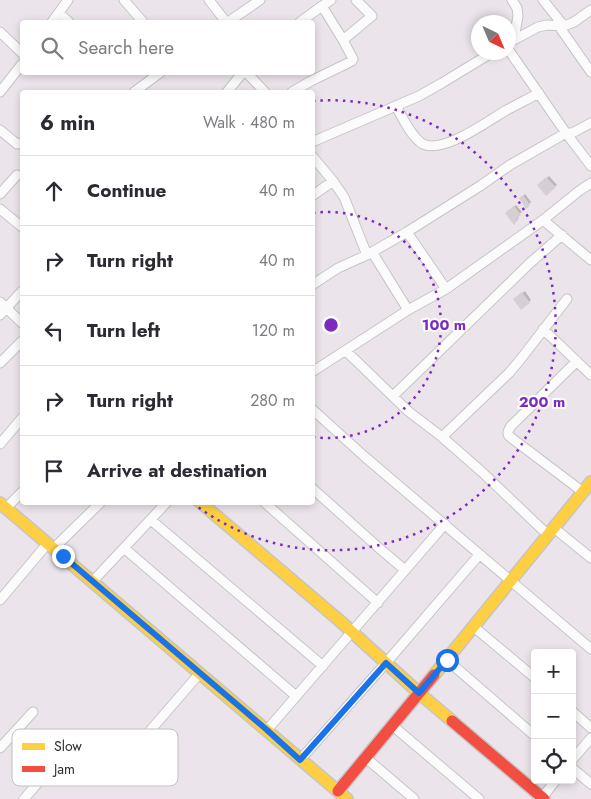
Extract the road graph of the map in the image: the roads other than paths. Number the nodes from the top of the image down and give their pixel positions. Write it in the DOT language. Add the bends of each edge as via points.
graph roads {
  1 [pos="68,0"];
  2 [pos="124,0"];
  3 [pos="209,0"];
  4 [pos="260,0"];
  5 [pos="332,0"];
  6 [pos="356,0"];
  7 [pos="512,0"];
  8 [pos="543,0"];
  9 [pos="322,6"];
  10 [pos="591,10"];
  11 [pos="59,13"];
  12 [pos="54,20"];
  13 [pos="67,20"];
  14 [pos="141,20"];
  15 [pos="231,20"];
  16 [pos="233,20"];
  17 [pos="303,20"];
  18 [pos="516,23"];
  19 [pos="561,25"];
  20 [pos="0,32"];
  21 [pos="516,38"];
  22 [pos="343,40"];
  23 [pos="20,51"];
  24 [pos="480,60"];
  25 [pos="516,60"];
  26 [pos="20,67"];
  27 [pos="591,72"];
  28 [pos="157,75"];
  29 [pos="242,75"];
  30 [pos="248,75"];
  31 [pos="137,90"];
  32 [pos="229,90"];
  33 [pos="263,90"];
  34 [pos="295,90"];
  35 [pos="0,92"];
  36 [pos="539,93"];
  37 [pos="396,106"];
  38 [pos="591,123"];
  39 [pos="0,130"];
  40 [pos="566,133"];
  41 [pos="315,141"];
  42 [pos="20,143"];
  43 [pos="315,160"];
  44 [pos="591,166"];
  45 [pos="17,174"];
  46 [pos="333,181"];
  47 [pos="591,183"];
  48 [pos="0,194"];
  49 [pos="315,194"];
  50 [pos="0,209"];
  51 [pos="543,220"];
  52 [pos="20,225"];
  53 [pos="407,232"];
  54 [pos="562,235"];
  55 [pos="370,253"];
  56 [pos="591,260"];
  57 [pos="315,283"];
  58 [pos="446,289"];
  59 [pos="20,294"];
  60 [pos="567,299"];
  61 [pos="2,308"];
  62 [pos="408,310"];
  63 [pos="20,322"];
  64 [pos="543,328"];
  65 [pos="20,342"];
  66 [pos="346,351"];
  67 [pos="577,361"];
  68 [pos="0,363"];
  69 [pos="315,370"];
  70 [pos="591,375"];
  71 [pos="393,396"];
  72 [pos="315,412"];
  73 [pos="20,420"];
  74 [pos="442,437"];
  75 [pos="0,444"];
  76 [pos="591,482"];
  77 [pos="315,491"];
  78 [pos="583,492"];
  79 [pos="20,493"];
  80 [pos="97,505"];
  81 [pos="164,505"];
  82 [pos="204,505"];
  83 [pos="267,505"];
  84 [pos="3,506"];
  85 [pos="150,520"];
  86 [pos="445,524"];
  87 [pos="551,531"];
  88 [pos="51,546"];
  89 [pos="124,548"];
  90 [pos="479,555"];
  91 [pos="591,558"];
  92 [pos="405,570"];
  93 [pos="92,581"];
  94 [pos="511,582"];
  95 [pos="0,600"];
  96 [pos="378,603"];
  97 [pos="474,627"];
  98 [pos="352,632"];
  99 [pos="591,649"];
  100 [pos="447,660"];
  101 [pos="386,663"];
  102 [pos="322,666"];
  103 [pos="200,673"];
  104 [pos="531,675"];
  105 [pos="419,693"];
  106 [pos="296,696"];
  107 [pos="33,712"];
  108 [pos="576,715"];
  109 [pos="393,726"];
  110 [pos="591,728"];
  111 [pos="17,729"];
  112 [pos="152,729"];
  113 [pos="267,730"];
  114 [pos="531,733"];
  115 [pos="12,735"];
  116 [pos="591,738"];
  117 [pos="0,748"];
  118 [pos="576,755"];
  119 [pos="366,758"];
  120 [pos="300,760"];
  121 [pos="576,771"];
  122 [pos="553,784"];
  123 [pos="591,784"];
  124 [pos="35,786"];
  125 [pos="338,791"];
  126 [pos="24,799"];
  127 [pos="347,799"];
  128 [pos="414,799"];
  129 [pos="479,799"];
  130 [pos="543,799"];
  1 -- 11 [label="street"];
  2 -- 14 [label="street"];
  3 -- 15 [label="street"];
  4 -- 16 [label="street"];
  5 -- 9 [label="street"];
  6 -- 22 [label="street" via="372,16"];
  7 -- 18 [label="street" via="517,8"];
  8 -- 19 [label="street"];
  9 -- 17 [label="street"];
  9 -- 22 [label="street"];
  10 -- 19 [label="street" via="574,22"];
  11 -- 12 [label="street"];
  11 -- 13 [label="street"];
  19 -- 21 [label="street" via="538,27"];
  19 -- 27 [label="street"];
  20 -- 23 [label="street"];
  22 -- 34 [label="street" via="352,61"];
  24 -- 37 [label="street"];
  25 -- 36 [label="street"];
  26 -- 35 [label="street"];
  28 -- 31 [label="street"];
  29 -- 32 [label="street"];
  30 -- 33 [label="street"];
  36 -- 37 [label="street" via="455,140 429,146 412,132"];
  36 -- 40 [label="street"];
  37 -- 41 [label="street"];
  38 -- 40 [label="street"];
  39 -- 42 [label="street"];
  40 -- 44 [label="street"];
  40 -- 53 [label="street"];
  43 -- 46 [label="street"];
  45 -- 48 [label="street"];
  46 -- 49 [label="street"];
  46 -- 55 [label="street"];
  47 -- 51 [label="street"];
  50 -- 52 [label="street"];
  51 -- 54 [label="street"];
  51 -- 58 [label="street"];
  53 -- 55 [label="street"];
  53 -- 58 [label="street"];
  54 -- 56 [label="street"];
  54 -- 71 [label="street"];
  55 -- 57 [label="street"];
  55 -- 62 [label="street"];
  58 -- 62 [label="street"];
  59 -- 61 [label="street"];
  60 -- 64 [label="street"];
  61 -- 63 [label="street"];
  62 -- 66 [label="street"];
  64 -- 67 [label="street"];
  64 -- 74 [label="street" via="509,372"];
  65 -- 68 [label="street"];
  66 -- 69 [label="street"];
  66 -- 71 [label="street"];
  67 -- 70 [label="street"];
  67 -- 78 [label="street" via="511,426 508,434"];
  71 -- 74 [label="street"];
  72 -- 86 [label="street"];
  73 -- 75 [label="street"];
  74 -- 87 [label="street"];
  76 -- 78 [label="street"];
  77 -- 92 [label="street"];
  78 -- 87 [label="street"];
  79 -- 84 [label="street"];
  80 -- 88 [label="street"];
  81 -- 85 [label="street"];
  82 -- 98 [label="street"];
  83 -- 96 [label="street"];
  84 -- 88 [label="street"];
  85 -- 89 [label="street"];
  85 -- 102 [label="street"];
  86 -- 90 [label="street"];
  86 -- 92 [label="street"];
  87 -- 91 [label="street"];
  87 -- 94 [label="street"];
  88 -- 93 [label="street"];
  88 -- 95 [label="street"];
  89 -- 93 [label="street"];
  89 -- 106 [label="street"];
  90 -- 94 [label="street"];
  90 -- 101 [label="street"];
  92 -- 96 [label="street"];
  93 -- 103 [label="street"];
  94 -- 97 [label="street"];
  94 -- 99 [label="street"];
  96 -- 98 [label="street"];
  97 -- 100 [label="street"];
  97 -- 104 [label="street"];
  98 -- 101 [label="street"];
  98 -- 102 [label="street"];
  100 -- 105 [label="street"];
  100 -- 114 [label="street"];
  101 -- 105 [label="street"];
  101 -- 120 [label="street"];
  102 -- 106 [label="street"];
  103 -- 112 [label="street"];
  103 -- 113 [label="street"];
  105 -- 109 [label="street"];
  105 -- 130 [label="street"];
  106 -- 113 [label="street"];
  107 -- 111 [label="street"];
  108 -- 110 [label="street"];
  109 -- 119 [label="street"];
  109 -- 129 [label="street"];
  113 -- 120 [label="street"];
  115 -- 117 [label="street"];
  116 -- 118 [label="street"];
  119 -- 125 [label="street"];
  119 -- 128 [label="street"];
  120 -- 125 [label="street"];
  121 -- 123 [label="street"];
  122 -- 130 [label="street"];
  124 -- 126 [label="street"];
  125 -- 127 [label="street"];
}
